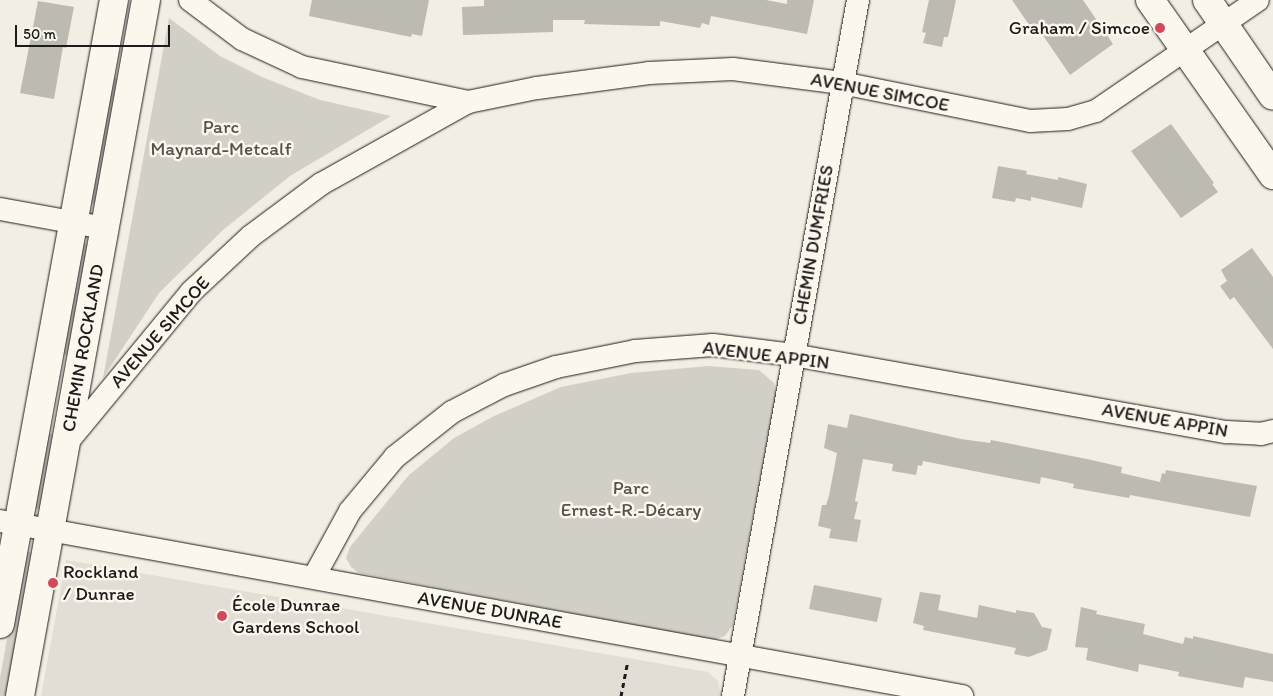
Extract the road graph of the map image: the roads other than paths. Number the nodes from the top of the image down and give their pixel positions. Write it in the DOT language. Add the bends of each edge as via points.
graph roads {
  1 [pos="114,0"];
  2 [pos="146,0"];
  3 [pos="190,0"];
  4 [pos="858,0"];
  5 [pos="1150,0"];
  6 [pos="1207,0"];
  7 [pos="1258,0"];
  8 [pos="1223,24"];
  9 [pos="1184,49"];
  10 [pos="842,83"];
  11 [pos="1273,96"];
  12 [pos="468,102"];
  13 [pos="1273,175"];
  14 [pos="0,208"];
  15 [pos="73,222"];
  16 [pos="105,228"];
  17 [pos="793,355"];
  18 [pos="1273,431"];
  19 [pos="65,445"];
  20 [pos="9,523"];
  21 [pos="50,529"];
  22 [pos="314,577"];
  23 [pos="0,624"];
  24 [pos="740,656"];
  25 [pos="20,696"];
  26 [pos="733,696"];
  27 [pos="962,696"];
  1 -- 15 [label="street, CHEMIN ROCKLAND"];
  2 -- 16 [label="street, CHEMIN ROCKLAND"];
  3 -- 12 [label="street, AVENUE SIMCOE" via="242,39 302,68"];
  4 -- 10 [label="street, CHEMIN DUMFRIES"];
  5 -- 9 [label="street"];
  6 -- 8 [label="street"];
  7 -- 8 [label="street, AVENUE SIMCOE"];
  8 -- 9 [label="street, AVENUE SIMCOE"];
  8 -- 11 [label="street"];
  9 -- 10 [label="street, AVENUE SIMCOE" via="1096,111 1068,119 1030,121"];
  9 -- 13 [label="street"];
  10 -- 12 [label="street, AVENUE SIMCOE" via="733,69 648,73 536,88"];
  10 -- 17 [label="street, CHEMIN DUMFRIES"];
  12 -- 19 [label="street, AVENUE SIMCOE" via="321,184 251,236 191,292"];
  14 -- 15 [label="street"];
  15 -- 16 [label="street"];
  15 -- 20 [label="street, CHEMIN ROCKLAND"];
  16 -- 19 [label="street, CHEMIN ROCKLAND"];
  17 -- 18 [label="street, AVENUE APPIN" via="1227,432 1261,434"];
  17 -- 22 [label="street, AVENUE APPIN" via="713,345 635,351 556,368 504,386 452,412 395,457 350,511"];
  17 -- 24 [label="street, CHEMIN DUMFRIES"];
  19 -- 21 [label="street, CHEMIN ROCKLAND"];
  20 -- 21 [label="street, AVENUE DUNRAE"];
  20 -- 23 [label="street, CHEMIN ROCKLAND"];
  21 -- 22 [label="street, AVENUE DUNRAE"];
  21 -- 25 [label="street, CHEMIN ROCKLAND"];
  22 -- 24 [label="street, AVENUE DUNRAE"];
  24 -- 26 [label="street, CHEMIN DUMFRIES"];
  24 -- 27 [label="street, AVENUE DUNRAE"];
}
